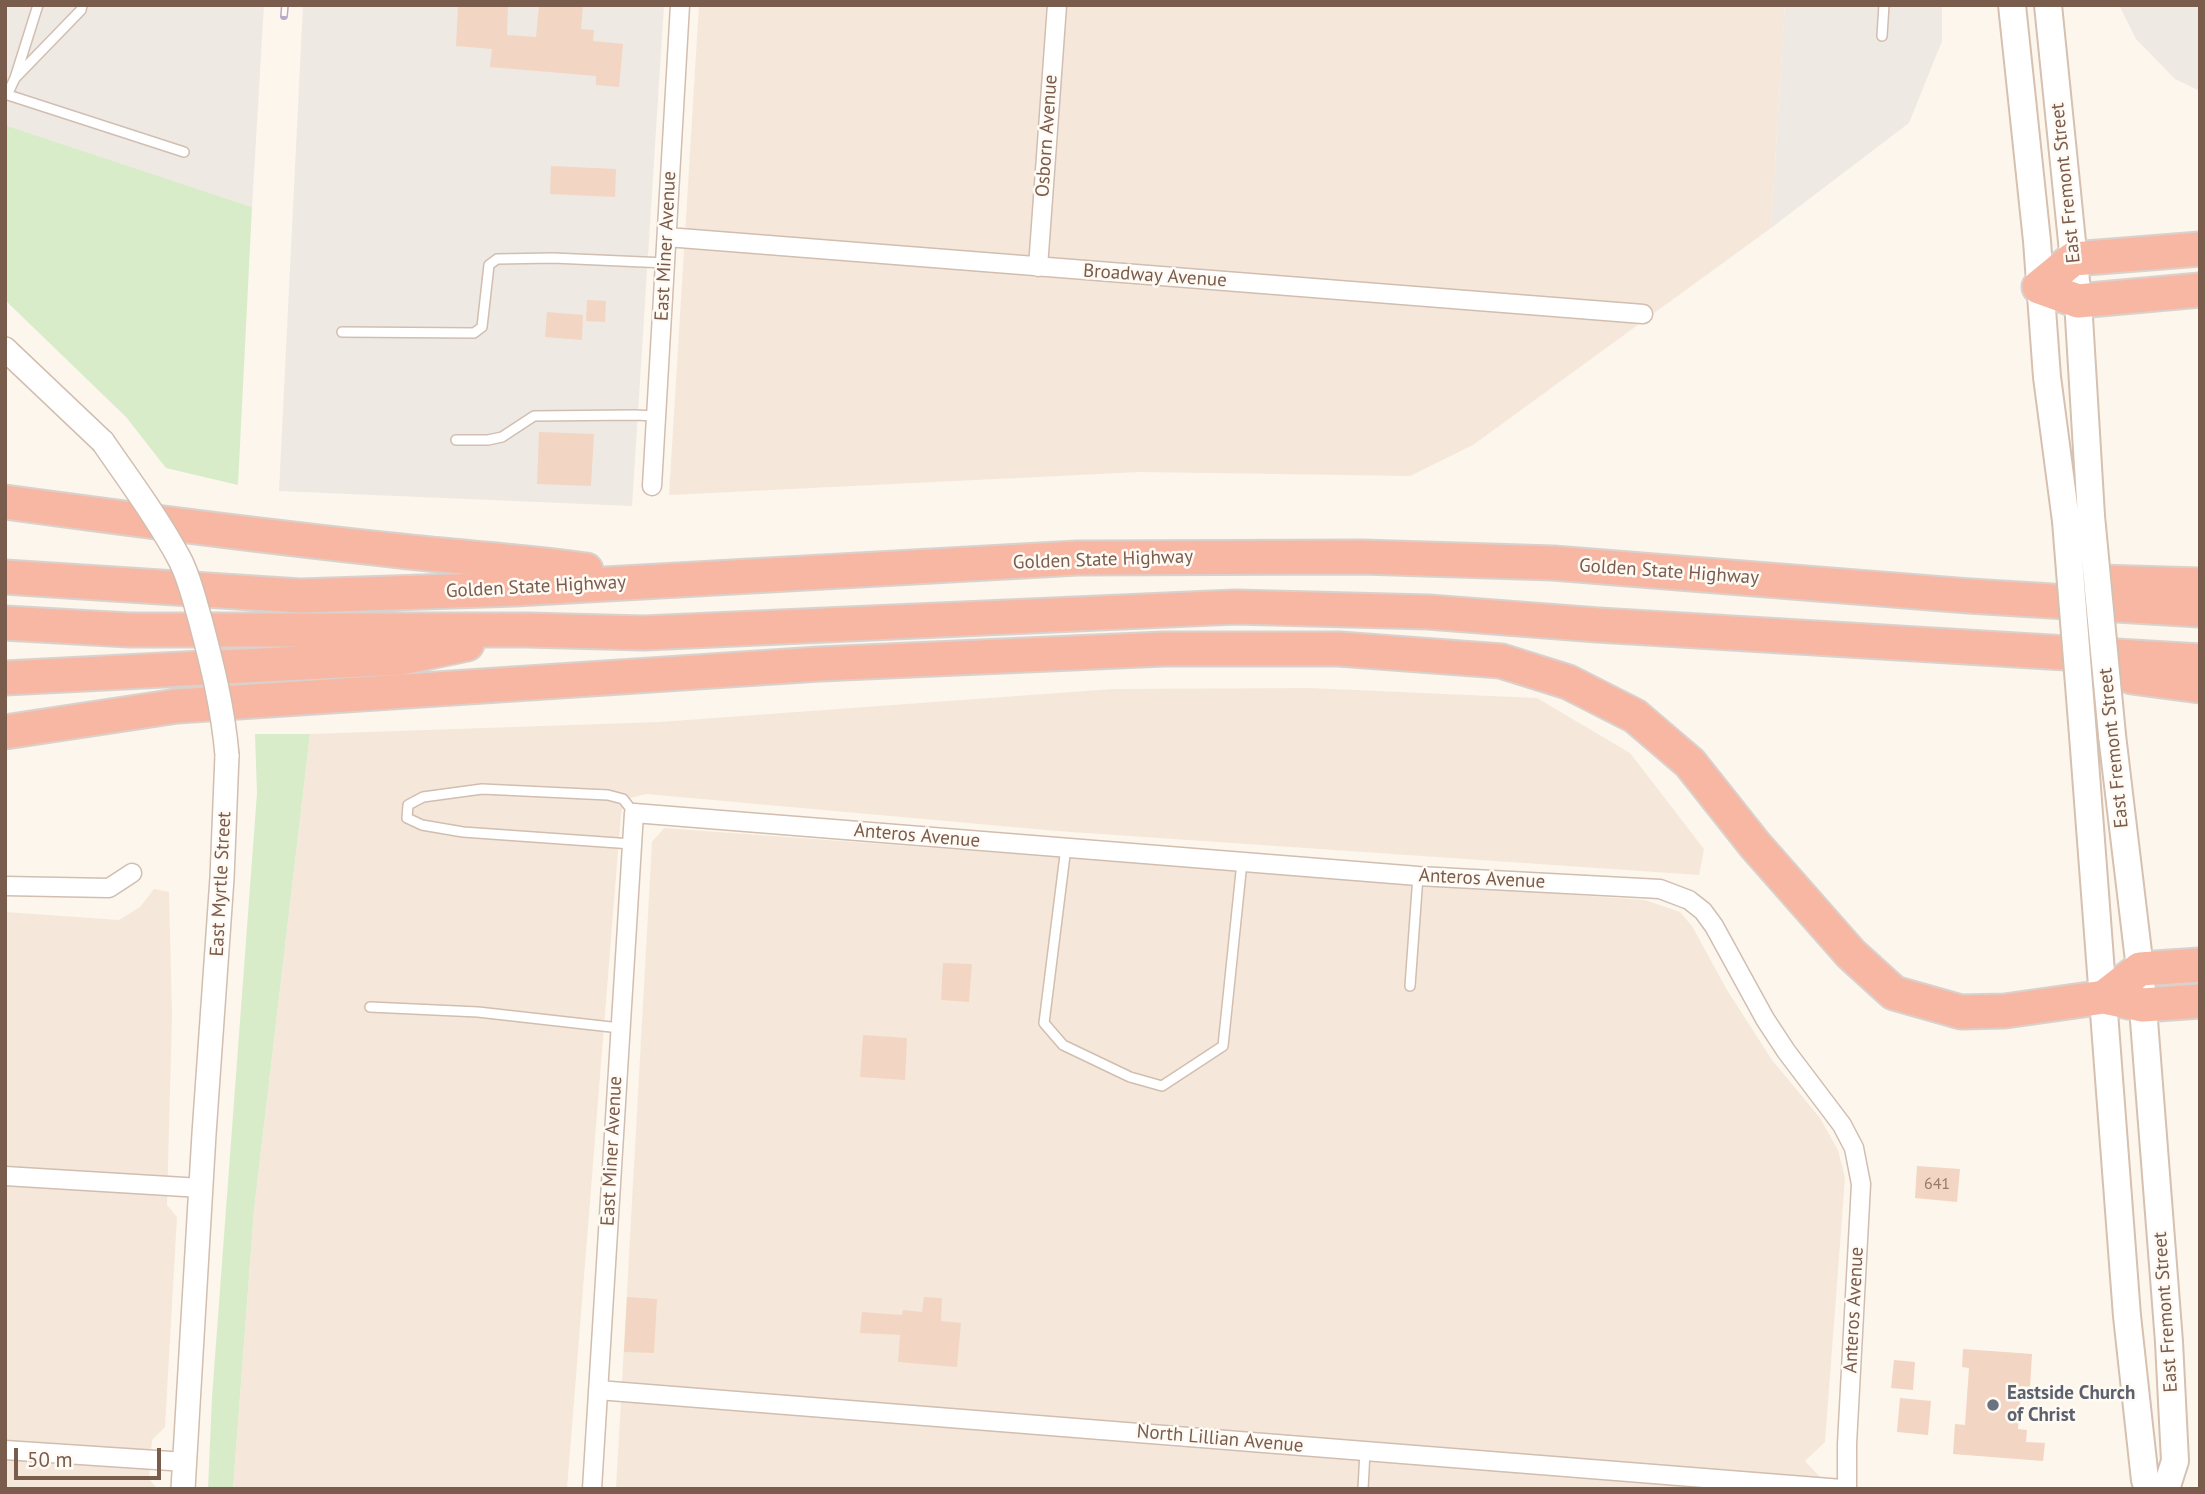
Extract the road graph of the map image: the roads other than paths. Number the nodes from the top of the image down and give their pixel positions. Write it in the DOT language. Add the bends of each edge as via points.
graph roads {
  1 [pos="38,5"];
  2 [pos="82,5"];
  3 [pos="680,5"];
  4 [pos="1057,5"];
  5 [pos="1884,5"];
  6 [pos="2012,5"];
  7 [pos="2048,5"];
  8 [pos="1882,36"];
  9 [pos="15,79"];
  10 [pos="6,94"];
  11 [pos="184,152"];
  12 [pos="667,237"];
  13 [pos="2200,249"];
  14 [pos="2074,259"];
  15 [pos="666,263"];
  16 [pos="1038,267"];
  17 [pos="2039,287"];
  18 [pos="2200,290"];
  19 [pos="2078,301"];
  20 [pos="1643,314"];
  21 [pos="342,332"];
  22 [pos="5,349"];
  23 [pos="656,416"];
  24 [pos="456,440"];
  25 [pos="652,486"];
  26 [pos="5,502"];
  27 [pos="2078,518"];
  28 [pos="5,577"];
  29 [pos="668,581"];
  30 [pos="2200,585"];
  31 [pos="1969,596"];
  32 [pos="2200,610"];
  33 [pos="5,622"];
  34 [pos="527,630"];
  35 [pos="2098,654"];
  36 [pos="2200,661"];
  37 [pos="5,678"];
  38 [pos="2200,686"];
  39 [pos="5,732"];
  40 [pos="634,813"];
  41 [pos="632,844"];
  42 [pos="1066,848"];
  43 [pos="1242,862"];
  44 [pos="132,873"];
  45 [pos="1418,876"];
  46 [pos="5,886"];
  47 [pos="2200,965"];
  48 [pos="2140,969"];
  49 [pos="1410,986"];
  50 [pos="2104,997"];
  51 [pos="2200,1001"];
  52 [pos="2143,1005"];
  53 [pos="370,1007"];
  54 [pos="620,1028"];
  55 [pos="5,1176"];
  56 [pos="201,1188"];
  57 [pos="598,1390"];
  58 [pos="5,1450"];
  59 [pos="1365,1451"];
  60 [pos="186,1462"];
  61 [pos="183,1489"];
  62 [pos="592,1489"];
  63 [pos="1363,1489"];
  64 [pos="1845,1489"];
  65 [pos="2148,1489"];
  66 [pos="2166,1489"];
  1 -- 9 [label="lane"];
  2 -- 9 [label="lane"];
  3 -- 12 [label="street, East Miner Avenue"];
  4 -- 16 [label="street, Osborn Avenue"];
  5 -- 8 [label="lane"];
  6 -- 17 [label="main road, East Fremont Street"];
  7 -- 14 [label="main road, East Fremont Street"];
  9 -- 10 [label="lane"];
  10 -- 11 [label="lane"];
  12 -- 15 [label="street, East Miner Avenue"];
  12 -- 16 [label="street, Broadway Avenue"];
  13 -- 14 [label="highway"];
  14 -- 17 [label="highway"];
  14 -- 19 [label="main road, East Fremont Street"];
  15 -- 21 [label="lane" via="497,259 489,265 482,327 474,333"];
  15 -- 23 [label="street, East Miner Avenue"];
  16 -- 20 [label="street, Broadway Avenue"];
  17 -- 19 [label="highway"];
  17 -- 27 [label="main road, East Fremont Street" via="2047,377"];
  18 -- 19 [label="highway"];
  19 -- 27 [label="main road, East Fremont Street"];
  22 -- 56 [label="street, East Myrtle Street, bridge" via="103,442 151,510 181,560 215,675 227,755"];
  23 -- 24 [label="lane" via="534,416 502,437"];
  23 -- 25 [label="street, East Miner Avenue"];
  26 -- 29 [label="highway" via="217,531 514,560"];
  27 -- 48 [label="main road, East Fremont Street, bridge" via="2112,735"];
  27 -- 50 [label="main road, East Fremont Street, bridge" via="2082,735"];
  28 -- 29 [label="highway, Golden State Highway" via="300,596"];
  29 -- 31 [label="highway, Golden State Highway" via="1077,558 1254,556 1553,563"];
  30 -- 31 [label="highway" via="2032,580"];
  31 -- 32 [label="highway, Golden State Highway"];
  33 -- 34 [label="highway, Golden State Highway" via="129,630"];
  34 -- 35 [label="highway, Golden State Highway" via="644,634 1235,607 1429,612"];
  34 -- 37 [label="highway" via="401,658"];
  35 -- 36 [label="highway, Golden State Highway"];
  35 -- 38 [label="highway" via="2130,677"];
  39 -- 50 [label="highway" via="177,706 833,663 1164,649 1339,649 1501,661 1568,682 1634,716 1690,763 1851,954 1894,993 1961,1012 2005,1011"];
  40 -- 41 [label="street, East Miner Avenue"];
  40 -- 41 [label="lane" via="622,799 608,795 482,789 423,796 408,805 407,818 463,832"];
  40 -- 42 [label="street, Anteros Avenue"];
  41 -- 54 [label="street, East Miner Avenue"];
  42 -- 43 [label="street, Anteros Avenue"];
  42 -- 43 [label="lane" via="1044,1023 1063,1045 1129,1077 1162,1086 1223,1046"];
  43 -- 45 [label="street, Anteros Avenue"];
  44 -- 46 [label="street" via="109,888"];
  45 -- 49 [label="lane"];
  45 -- 64 [label="street, Anteros Avenue" via="1660,889 1689,900 1714,926 1765,1019 1842,1125 1858,1161 1861,1185"];
  47 -- 48 [label="highway"];
  48 -- 50 [label="highway"];
  48 -- 52 [label="main road, East Fremont Street"];
  50 -- 52 [label="highway"];
  50 -- 65 [label="main road, East Fremont Street" via="2127,1316"];
  51 -- 52 [label="highway"];
  52 -- 66 [label="main road, East Fremont Street" via="2175,1461"];
  53 -- 54 [label="lane" via="478,1012"];
  54 -- 57 [label="street, East Miner Avenue"];
  55 -- 56 [label="street"];
  56 -- 60 [label="street, East Myrtle Street"];
  57 -- 59 [label="street, North Lillian Avenue"];
  57 -- 62 [label="street, East Miner Avenue"];
  58 -- 60 [label="street"];
  59 -- 63 [label="lane"];
  59 -- 64 [label="street, North Lillian Avenue"];
  60 -- 61 [label="street, East Myrtle Street"];
}
